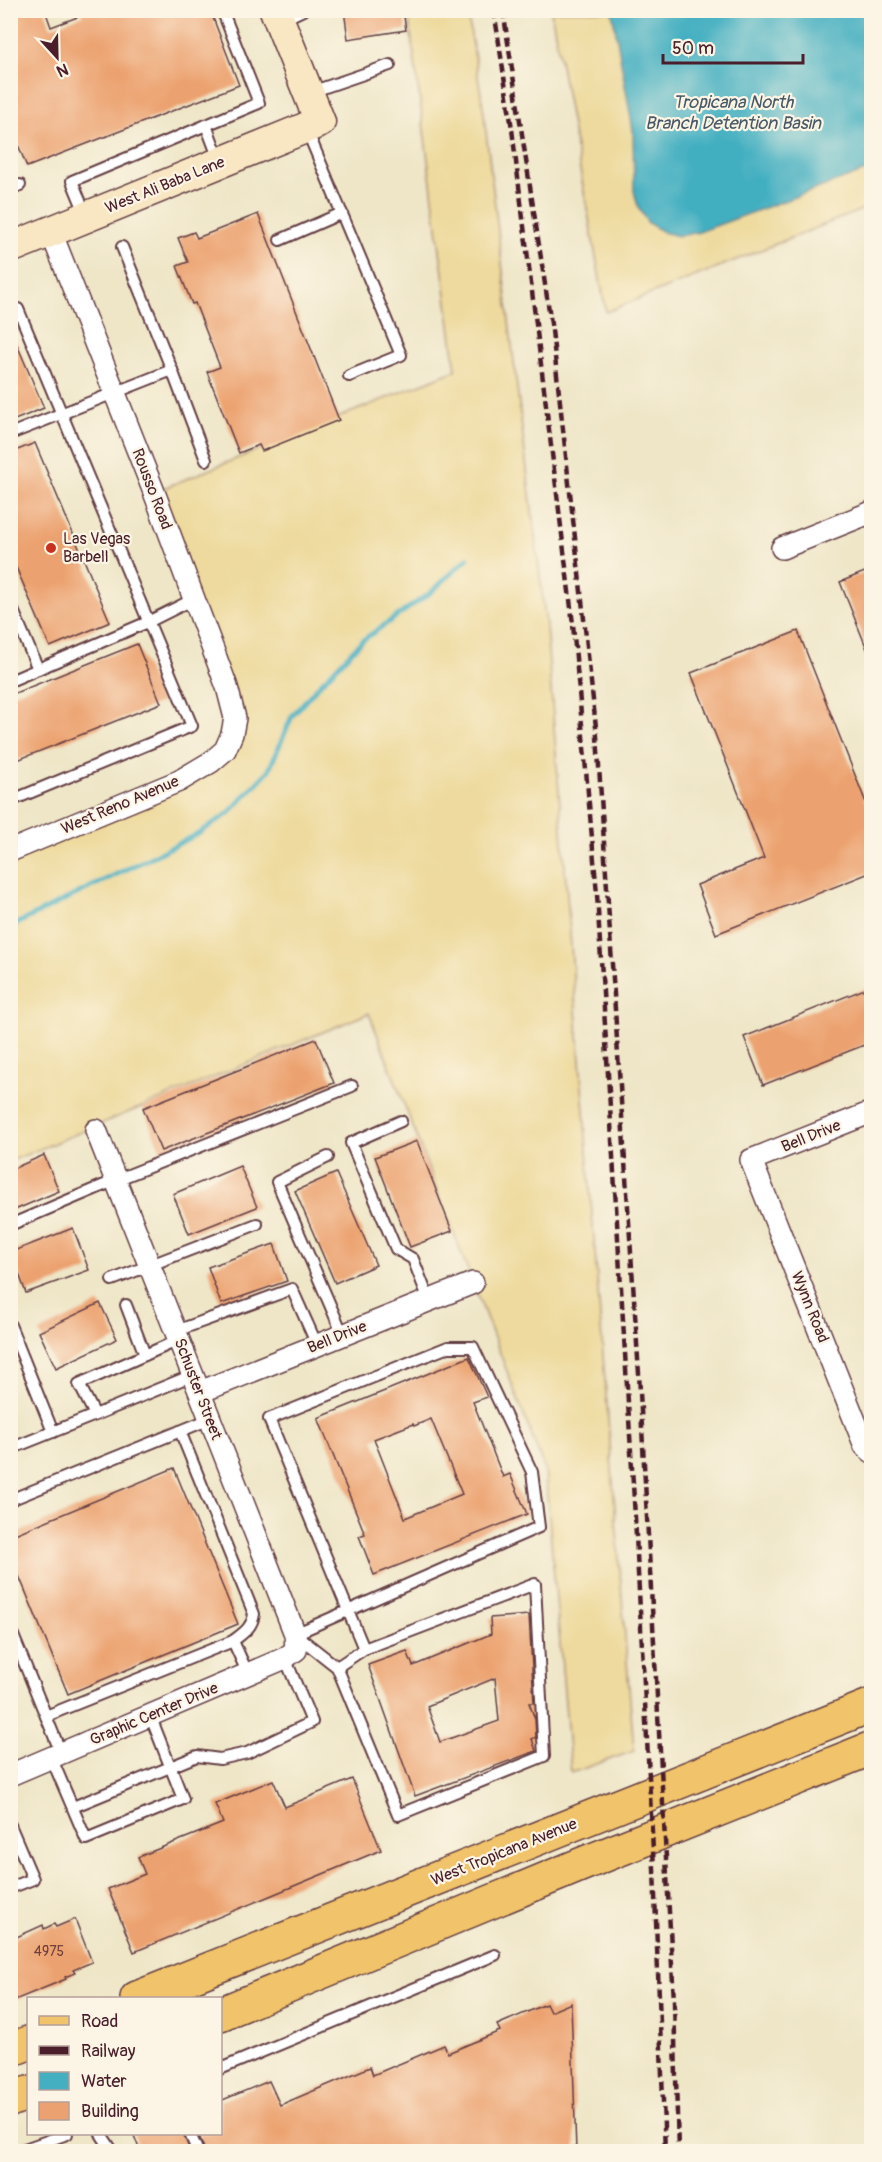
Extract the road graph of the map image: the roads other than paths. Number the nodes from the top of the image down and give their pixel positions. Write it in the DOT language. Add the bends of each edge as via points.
graph roads {
  1 [pos="222,10"];
  2 [pos="286,14"];
  3 [pos="390,65"];
  4 [pos="308,93"];
  5 [pos="313,125"];
  6 [pos="206,126"];
  7 [pos="220,163"];
  8 [pos="342,213"];
  9 [pos="87,217"];
  10 [pos="51,232"];
  11 [pos="280,240"];
  12 [pos="123,247"];
  13 [pos="10,248"];
  14 [pos="10,312"];
  15 [pos="172,370"];
  16 [pos="349,376"];
  17 [pos="115,393"];
  18 [pos="62,413"];
  19 [pos="10,434"];
  20 [pos="206,460"];
  21 [pos="872,512"];
  22 [pos="782,548"];
  23 [pos="194,599"];
  24 [pos="10,603"];
  25 [pos="148,622"];
  26 [pos="38,669"];
  27 [pos="10,681"];
  28 [pos="225,750"];
  29 [pos="10,801"];
  30 [pos="10,851"];
  31 [pos="352,1086"];
  32 [pos="872,1112"];
  33 [pos="401,1121"];
  34 [pos="96,1130"];
  35 [pos="328,1157"];
  36 [pos="751,1160"];
  37 [pos="116,1180"];
  38 [pos="257,1224"];
  39 [pos="10,1225"];
  40 [pos="149,1264"];
  41 [pos="112,1280"];
  42 [pos="473,1283"];
  43 [pos="429,1300"];
  44 [pos="126,1305"];
  45 [pos="10,1325"];
  46 [pos="343,1335"];
  47 [pos="178,1336"];
  48 [pos="317,1345"];
  49 [pos="145,1355"];
  50 [pos="197,1383"];
  51 [pos="94,1415"];
  52 [pos="210,1419"];
  53 [pos="180,1431"];
  54 [pos="53,1432"];
  55 [pos="10,1449"];
  56 [pos="872,1452"];
  57 [pos="10,1500"];
  58 [pos="348,1612"];
  59 [pos="10,1628"];
  60 [pos="233,1641"];
  61 [pos="292,1648"];
  62 [pos="364,1648"];
  63 [pos="337,1668"];
  64 [pos="248,1674"];
  65 [pos="872,1705"];
  66 [pos="150,1715"];
  67 [pos="46,1716"];
  68 [pos="872,1748"];
  69 [pos="56,1755"];
  70 [pos="170,1766"];
  71 [pos="10,1775"];
  72 [pos="73,1808"];
  73 [pos="12,1830"];
  74 [pos="10,1888"];
  75 [pos="495,1955"];
  76 [pos="140,1997"];
  77 [pos="222,2013"];
  78 [pos="27,2043"];
  79 [pos="10,2050"];
  80 [pos="222,2067"];
  81 [pos="27,2093"];
  82 [pos="10,2100"];
  83 [pos="61,2135"];
  84 [pos="102,2135"];
  85 [pos="191,2135"];
  86 [pos="16,2151"];
  87 [pos="113,2151"];
  88 [pos="198,2151"];
  1 -- 6 [label="lane" via="259,103"];
  2 -- 4 [label="street"];
  3 -- 4 [label="lane"];
  4 -- 5 [label="street"];
  5 -- 7 [label="street, West Ali Baba Lane"];
  5 -- 8 [label="lane"];
  6 -- 7 [label="lane"];
  6 -- 9 [label="lane" via="72,181"];
  7 -- 9 [label="street, West Ali Baba Lane"];
  8 -- 11 [label="lane"];
  8 -- 16 [label="lane" via="401,355"];
  9 -- 10 [label="street, West Ali Baba Lane"];
  10 -- 13 [label="street, West Ali Baba Lane"];
  10 -- 17 [label="street, Rousso Road"];
  12 -- 15 [label="lane"];
  14 -- 18 [label="lane" via="18,309"];
  15 -- 17 [label="lane"];
  15 -- 20 [label="lane"];
  17 -- 18 [label="lane"];
  17 -- 23 [label="street, Rousso Road"];
  18 -- 19 [label="lane"];
  18 -- 25 [label="lane"];
  21 -- 22 [label="street"];
  23 -- 25 [label="lane"];
  23 -- 28 [label="street, Rousso Road" via="235,718"];
  24 -- 26 [label="lane"];
  25 -- 26 [label="lane"];
  25 -- 29 [label="lane" via="192,726"];
  26 -- 27 [label="lane"];
  28 -- 30 [label="street, West Reno Avenue" via="198,772 179,781"];
  31 -- 37 [label="lane"];
  32 -- 36 [label="street, Bell Drive"];
  33 -- 43 [label="lane" via="351,1143 396,1249 413,1259"];
  34 -- 37 [label="street, Schuster Street"];
  35 -- 46 [label="lane" via="277,1182"];
  36 -- 56 [label="street, Wynn Road" via="865,1446"];
  37 -- 39 [label="lane"];
  37 -- 40 [label="street, Schuster Street"];
  38 -- 40 [label="lane"];
  40 -- 41 [label="lane"];
  40 -- 47 [label="street, Schuster Street"];
  42 -- 43 [label="street, Bell Drive"];
  43 -- 46 [label="street, Bell Drive"];
  44 -- 49 [label="lane"];
  45 -- 54 [label="lane"];
  46 -- 48 [label="street, Bell Drive"];
  47 -- 48 [label="lane" via="292,1289"];
  47 -- 49 [label="lane"];
  47 -- 50 [label="street, Schuster Street"];
  48 -- 50 [label="street, Bell Drive"];
  49 -- 51 [label="lane" via="79,1384"];
  50 -- 51 [label="lane"];
  50 -- 52 [label="street, Schuster Street"];
  51 -- 54 [label="lane"];
  52 -- 53 [label="lane"];
  52 -- 61 [label="street, Schuster Street"];
  53 -- 57 [label="lane"];
  53 -- 60 [label="lane" via="254,1614 248,1629"];
  54 -- 55 [label="lane"];
  58 -- 58 [label="lane" via="539,1527 532,1472 473,1347 448,1347 268,1419"];
  58 -- 61 [label="lane"];
  58 -- 62 [label="lane"];
  59 -- 67 [label="lane"];
  60 -- 64 [label="lane"];
  60 -- 67 [label="lane"];
  61 -- 63 [label="lane"];
  61 -- 64 [label="street, Graphic Center Drive"];
  61 -- 70 [label="lane" via="312,1722 247,1753 220,1759 197,1756"];
  62 -- 63 [label="lane"];
  62 -- 63 [label="lane" via="535,1584 544,1756 398,1815"];
  64 -- 66 [label="street, Graphic Center Drive"];
  65 -- 76 [label="main road, West Tropicana Avenue"];
  66 -- 69 [label="street, Graphic Center Drive"];
  66 -- 70 [label="lane"];
  67 -- 69 [label="lane"];
  68 -- 77 [label="main road"];
  69 -- 71 [label="street, Graphic Center Drive"];
  69 -- 72 [label="lane"];
  70 -- 72 [label="lane"];
  70 -- 72 [label="lane" via="183,1799 86,1839"];
  73 -- 74 [label="lane" via="33,1879"];
  75 -- 80 [label="lane"];
  78 -- 79 [label="main road"];
  81 -- 82 [label="main road"];
  83 -- 86 [label="lane"];
  84 -- 87 [label="lane"];
  85 -- 88 [label="lane"];
}
